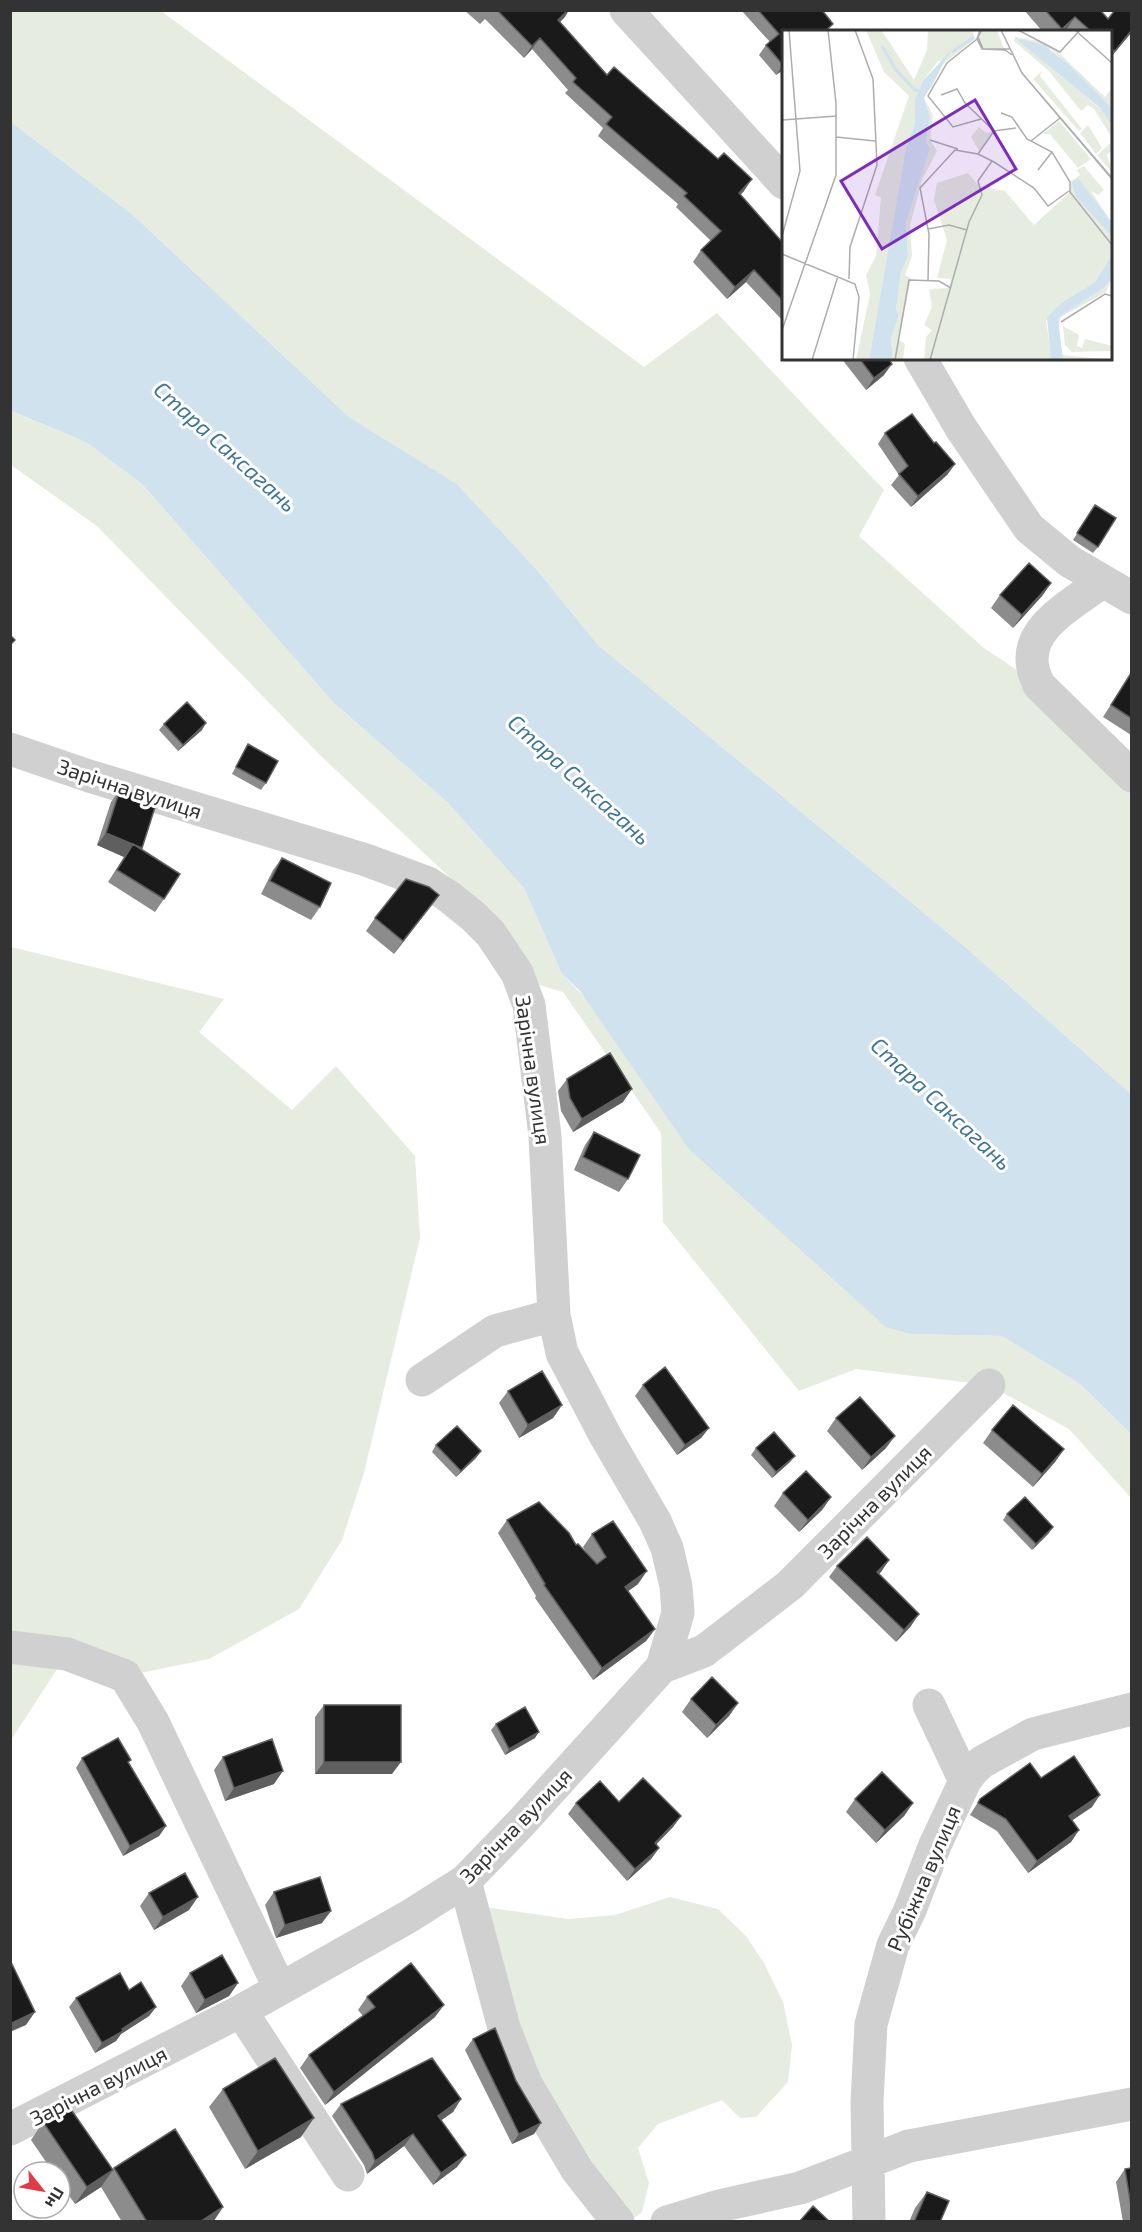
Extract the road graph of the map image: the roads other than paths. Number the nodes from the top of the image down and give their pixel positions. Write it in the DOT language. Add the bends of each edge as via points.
graph roads {
  1 [pos="626,10"];
  2 [pos="782,182"];
  3 [pos="921,360"];
  4 [pos="1103,581"];
  5 [pos="1131,598"];
  6 [pos="10,748"];
  7 [pos="1131,776"];
  8 [pos="554,1315"];
  9 [pos="422,1380"];
  10 [pos="989,1386"];
  11 [pos="10,1647"];
  12 [pos="662,1667"];
  13 [pos="929,1705"];
  14 [pos="1131,1709"];
  15 [pos="965,1780"];
  16 [pos="465,1881"];
  17 [pos="280,1989"];
  18 [pos="242,2012"];
  19 [pos="1131,2104"];
  20 [pos="10,2129"];
  21 [pos="867,2161"];
  22 [pos="348,2175"];
  23 [pos="869,2220"];
  24 [pos="618,2222"];
  25 [pos="667,2222"];
  1 -- 2 [label="street"];
  3 -- 4 [label="street" via="961,428 1029,528 1069,561"];
  4 -- 5 [label="street"];
  4 -- 7 [label="street" via="1046,625 1037,639 1032,667 1039,685"];
  6 -- 8 [label="street, Зарічна вулиця" via="89,776 366,860 428,883 473,915 517,973 529,1005 545,1136"];
  8 -- 9 [label="street" via="495,1331"];
  8 -- 12 [label="street, Зарічна вулиця" via="562,1353 668,1548 678,1613"];
  10 -- 12 [label="street, Зарічна вулиця" via="790,1585 704,1651"];
  11 -- 17 [label="street" via="67,1654 124,1676 153,1722"];
  12 -- 16 [label="street, Зарічна вулиця"];
  13 -- 15 [label="street"];
  14 -- 15 [label="street, Рубіжна вулиця" via="1033,1734 982,1762"];
  15 -- 21 [label="street, Рубіжна вулиця" via="893,1945 871,2024"];
  16 -- 17 [label="street, Зарічна вулиця"];
  16 -- 24 [label="street" via="504,2028 526,2084 577,2170"];
  17 -- 18 [label="street, Зарічна вулиця"];
  18 -- 20 [label="street, Зарічна вулиця"];
  18 -- 22 [label="street"];
  19 -- 21 [label="street" via="909,2146"];
  21 -- 23 [label="street, Рубіжна вулиця"];
  21 -- 25 [label="street" via="800,2188"];
}
